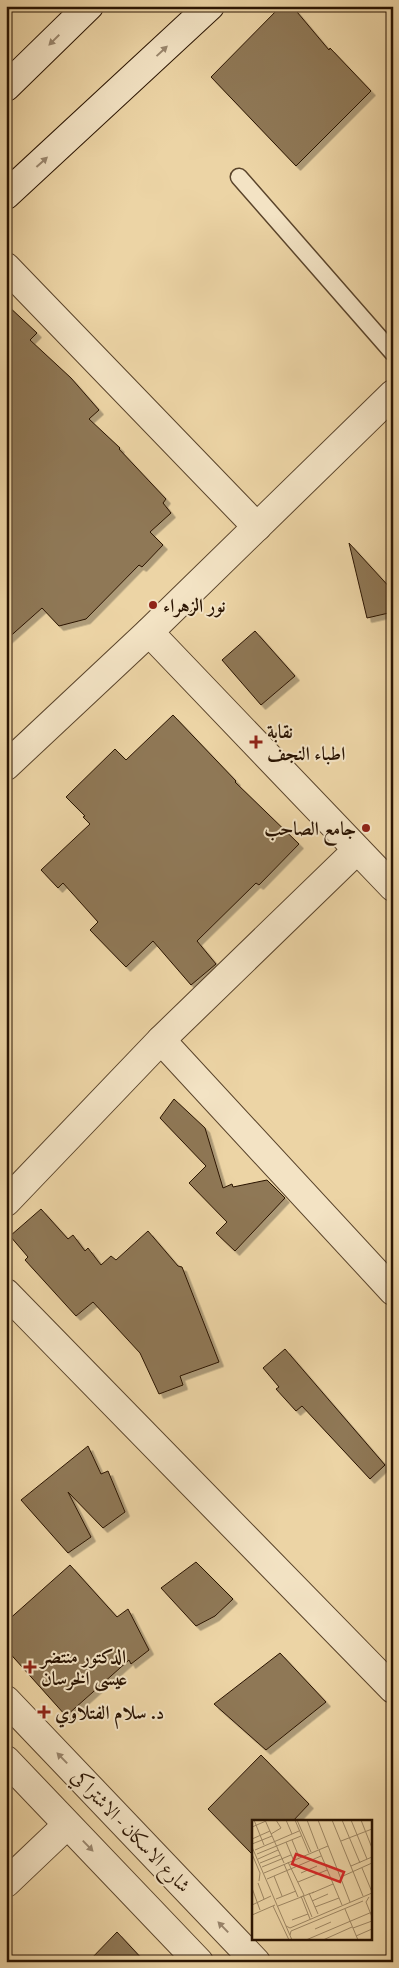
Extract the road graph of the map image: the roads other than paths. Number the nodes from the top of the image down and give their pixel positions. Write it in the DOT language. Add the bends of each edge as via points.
graph roads {
  1 [pos="89,6"];
  2 [pos="210,6"];
  3 [pos="6,88"];
  4 [pos="239,177"];
  5 [pos="6,195"];
  6 [pos="6,267"];
  7 [pos="393,353"];
  8 [pos="393,394"];
  9 [pos="257,527"];
  10 [pos="149,632"];
  11 [pos="6,766"];
  12 [pos="357,850"];
  13 [pos="393,887"];
  14 [pos="161,1040"];
  15 [pos="6,1202"];
  16 [pos="393,1291"];
  17 [pos="6,1292"];
  18 [pos="393,1689"];
  19 [pos="6,1700"];
  20 [pos="6,1760"];
  21 [pos="67,1824"];
  22 [pos="6,1883"];
  23 [pos="199,1962"];
  24 [pos="256,1962"];
  1 -- 3 [label="street, one-way"];
  5 -- 2 [label="street, one-way"];
  4 -- 7 [label="lane"];
  6 -- 9 [label="street"];
  8 -- 9 [label="street"];
  9 -- 10 [label="street"];
  10 -- 11 [label="street"];
  10 -- 12 [label="street"];
  12 -- 13 [label="street"];
  12 -- 14 [label="street"];
  14 -- 15 [label="street"];
  14 -- 16 [label="street"];
  17 -- 18 [label="street"];
  24 -- 19 [label="street, شارع الاسكان - الاشتراكي, one-way"];
  20 -- 21 [label="street"];
  21 -- 22 [label="street"];
  21 -- 23 [label="street, one-way"];
}
